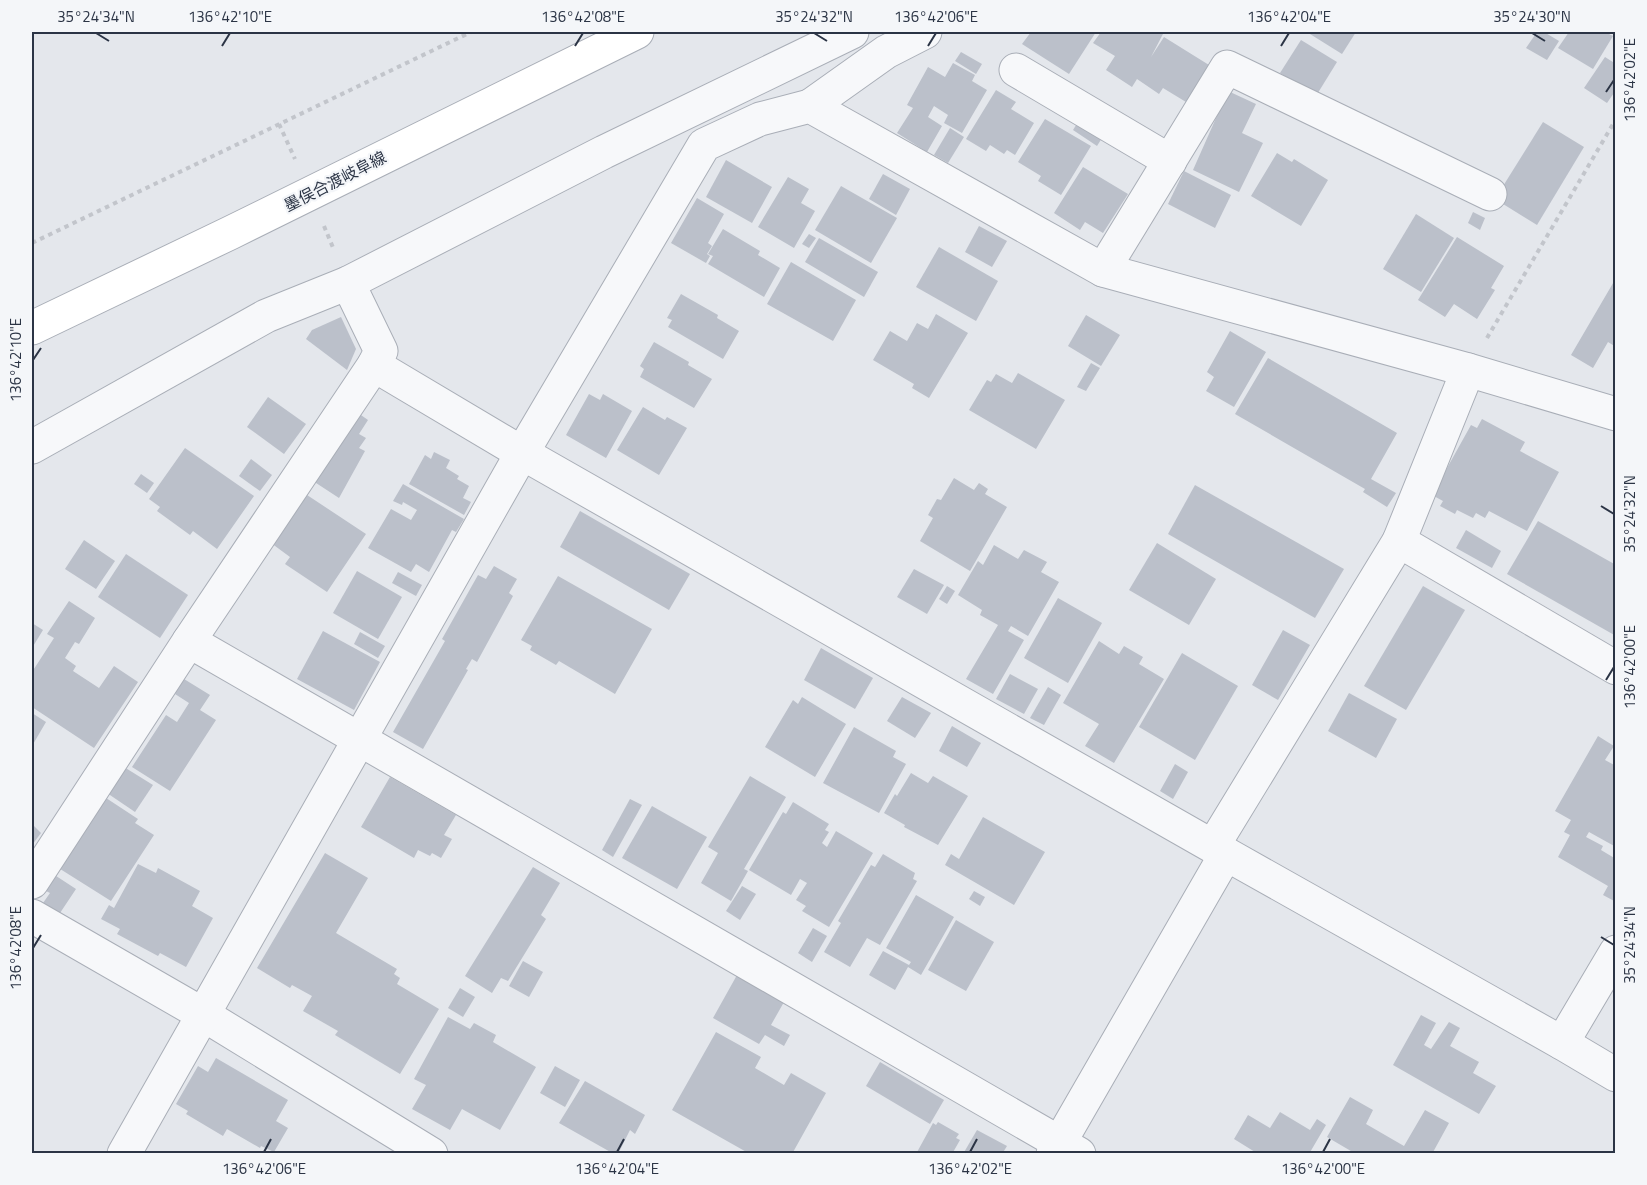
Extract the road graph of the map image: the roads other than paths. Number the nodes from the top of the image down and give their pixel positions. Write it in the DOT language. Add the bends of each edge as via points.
graph roads {
  1 [pos="636,32"];
  2 [pos="852,32"];
  3 [pos="925,32"];
  4 [pos="1016,70"];
  5 [pos="810,106"];
  6 [pos="1170,161"];
  7 [pos="1490,194"];
  8 [pos="1103,270"];
  9 [pos="348,283"];
  10 [pos="32,328"];
  11 [pos="374,365"];
  12 [pos="1468,370"];
  13 [pos="1616,414"];
  14 [pos="32,447"];
  15 [pos="522,453"];
  16 [pos="1399,541"];
  17 [pos="189,641"];
  18 [pos="1616,668"];
  19 [pos="359,740"];
  20 [pos="1220,850"];
  21 [pos="32,882"];
  22 [pos="32,916"];
  23 [pos="1616,952"];
  24 [pos="204,1015"];
  25 [pos="1562,1043"];
  26 [pos="1616,1075"];
  27 [pos="1064,1150"];
  28 [pos="124,1154"];
  29 [pos="431,1154"];
  1 -- 10 [label="main road, 墨俣合渡岐阜線"];
  2 -- 9 [label="street" via="604,152"];
  3 -- 5 [label="street" via="886,52"];
  4 -- 6 [label="street"];
  5 -- 8 [label="street"];
  5 -- 15 [label="street" via="760,119 704,145"];
  6 -- 7 [label="street" via="1227,67"];
  6 -- 8 [label="street"];
  8 -- 12 [label="street"];
  9 -- 11 [label="street" via="381,351"];
  9 -- 14 [label="street" via="266,316"];
  11 -- 15 [label="street"];
  11 -- 17 [label="street"];
  12 -- 13 [label="street"];
  12 -- 16 [label="street"];
  15 -- 19 [label="street"];
  15 -- 20 [label="street"];
  16 -- 18 [label="street"];
  16 -- 20 [label="street"];
  17 -- 19 [label="street"];
  17 -- 21 [label="street"];
  19 -- 24 [label="street"];
  19 -- 27 [label="street"];
  20 -- 25 [label="street"];
  20 -- 27 [label="street"];
  22 -- 24 [label="street"];
  23 -- 25 [label="street"];
  24 -- 28 [label="street"];
  24 -- 29 [label="street"];
  25 -- 26 [label="street"];
}
